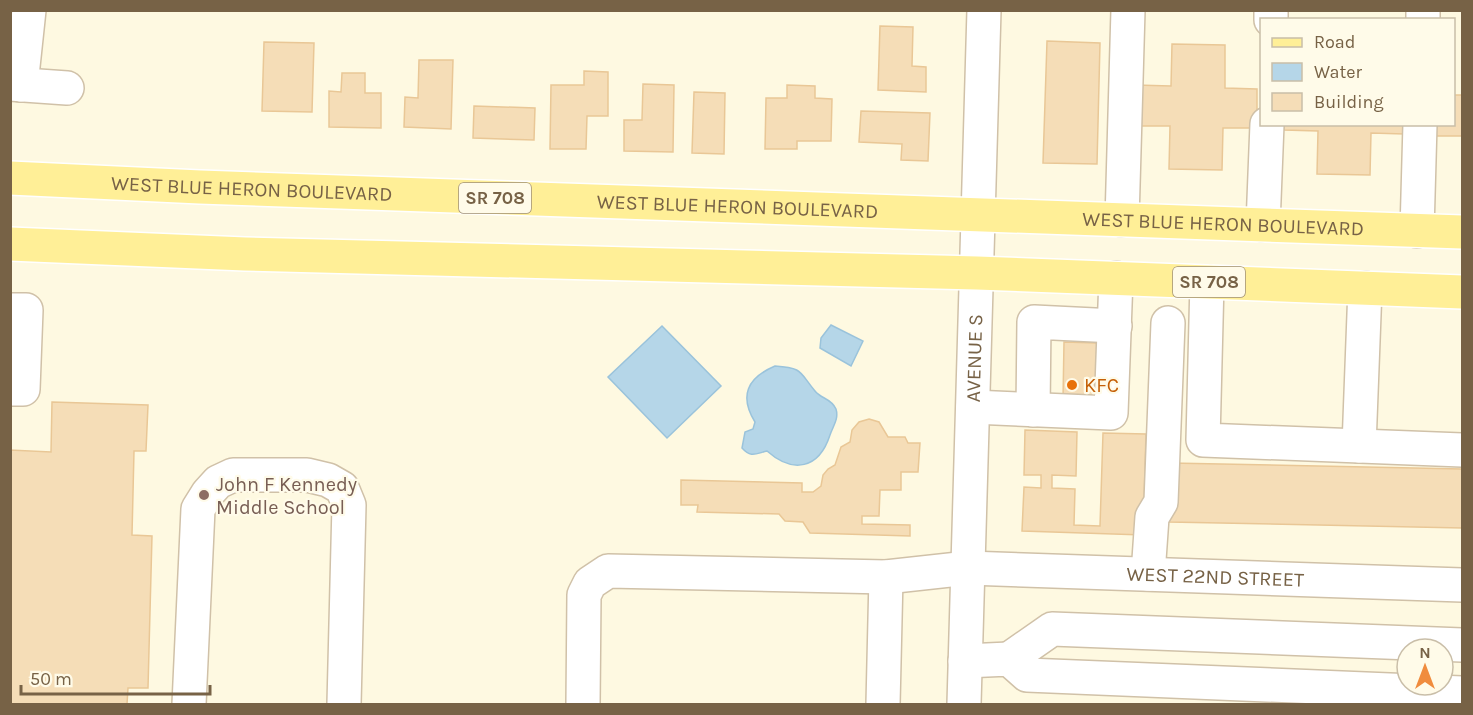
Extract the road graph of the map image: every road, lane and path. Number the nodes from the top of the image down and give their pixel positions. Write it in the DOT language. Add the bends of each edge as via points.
graph roads {
  1 [pos="29,10"];
  2 [pos="984,10"];
  3 [pos="1128,10"];
  4 [pos="16,84"];
  5 [pos="68,88"];
  6 [pos="1267,126"];
  7 [pos="1420,126"];
  8 [pos="10,178"];
  9 [pos="979,215"];
  10 [pos="1122,220"];
  11 [pos="1263,225"];
  12 [pos="1417,231"];
  13 [pos="1462,232"];
  14 [pos="10,244"];
  15 [pos="977,273"];
  16 [pos="1116,278"];
  17 [pos="1207,282"];
  18 [pos="1365,288"];
  19 [pos="1462,292"];
  20 [pos="10,310"];
  21 [pos="1168,323"];
  22 [pos="1114,334"];
  23 [pos="10,389"];
  24 [pos="973,407"];
  25 [pos="1045,410"];
  26 [pos="1359,446"];
  27 [pos="1462,450"];
  28 [pos="968,568"];
  29 [pos="1148,574"];
  30 [pos="886,577"];
  31 [pos="1462,585"];
  32 [pos="1462,645"];
  33 [pos="1009,659"];
  34 [pos="965,661"];
  35 [pos="1462,693"];
  36 [pos="189,705"];
  37 [pos="344,705"];
  38 [pos="583,705"];
  39 [pos="883,705"];
  40 [pos="964,705"];
  1 -- 4 [label="street"];
  2 -- 9 [label="street, AVENUE S"];
  3 -- 10 [label="street"];
  4 -- 5 [label="street"];
  6 -- 11 [label="street"];
  7 -- 12 [label="street"];
  8 -- 9 [label="main road, WEST BLUE HERON BOULEVARD / SR 708"];
  9 -- 10 [label="main road, WEST BLUE HERON BOULEVARD / SR 708"];
  9 -- 15 [label="street, AVENUE S"];
  10 -- 11 [label="main road, WEST BLUE HERON BOULEVARD / SR 708"];
  11 -- 12 [label="main road, WEST BLUE HERON BOULEVARD / SR 708"];
  12 -- 13 [label="main road, WEST BLUE HERON BOULEVARD / SR 708"];
  14 -- 15 [label="main road, SR 708"];
  15 -- 16 [label="main road, SR 708"];
  15 -- 24 [label="street, AVENUE S"];
  16 -- 17 [label="main road, SR 708"];
  16 -- 22 [label="street"];
  17 -- 18 [label="main road, SR 708"];
  17 -- 26 [label="street" via="1203,440"];
  18 -- 19 [label="main road, SR 708"];
  18 -- 26 [label="street"];
  20 -- 23 [label="street" via="26,310 23,389"];
  21 -- 29 [label="street" via="1161,502 1152,517"];
  22 -- 25 [label="street" via="1103,356 1101,401 1095,406"];
  22 -- 25 [label="street" via="1034,322"];
  24 -- 25 [label="street"];
  24 -- 28 [label="street, AVENUE S"];
  26 -- 27 [label="street"];
  28 -- 29 [label="street, WEST 22ND STREET"];
  28 -- 30 [label="street, WEST 22ND STREET"];
  28 -- 34 [label="street, AVENUE S"];
  29 -- 31 [label="street, WEST 22ND STREET"];
  30 -- 38 [label="street, WEST 22ND STREET" via="608,571 590,583 584,595"];
  30 -- 39 [label="street"];
  32 -- 33 [label="street" via="1052,629"];
  33 -- 34 [label="street"];
  33 -- 35 [label="street" via="1027,675"];
  34 -- 40 [label="street, AVENUE S"];
  36 -- 37 [label="street" via="198,509 218,482 233,475 307,475 342,488 349,505"];
}
